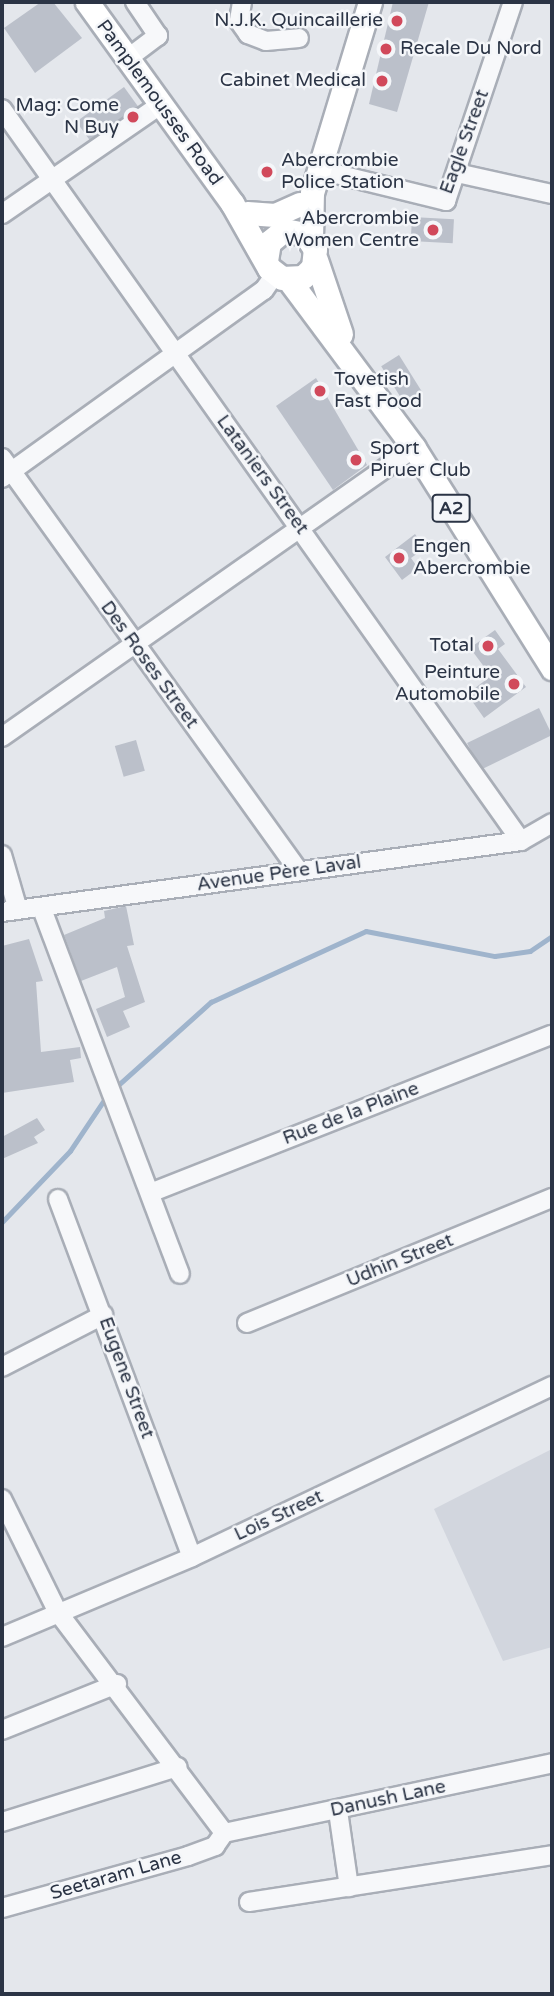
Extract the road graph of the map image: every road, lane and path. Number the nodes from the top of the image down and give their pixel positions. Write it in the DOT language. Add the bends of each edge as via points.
graph roads {
  1 [pos="87,2"];
  2 [pos="135,2"];
  3 [pos="242,2"];
  4 [pos="370,2"];
  5 [pos="513,2"];
  6 [pos="299,38"];
  7 [pos="127,59"];
  8 [pos="160,105"];
  9 [pos="2,109"];
  10 [pos="320,170"];
  11 [pos="457,173"];
  12 [pos="51,180"];
  13 [pos="552,194"];
  14 [pos="306,198"];
  15 [pos="239,208"];
  16 [pos="2,214"];
  17 [pos="281,231"];
  18 [pos="313,249"];
  19 [pos="277,272"];
  20 [pos="346,350"];
  21 [pos="175,354"];
  22 [pos="414,448"];
  23 [pos="5,469"];
  24 [pos="299,527"];
  25 [pos="135,646"];
  26 [pos="552,668"];
  27 [pos="2,737"];
  28 [pos="552,822"];
  29 [pos="521,841"];
  30 [pos="2,855"];
  31 [pos="298,870"];
  32 [pos="42,909"];
  33 [pos="10,911"];
  34 [pos="552,1035"];
  35 [pos="150,1193"];
  36 [pos="552,1198"];
  37 [pos="58,1199"];
  38 [pos="180,1274"];
  39 [pos="103,1315"];
  40 [pos="247,1323"];
  41 [pos="2,1367"];
  42 [pos="552,1386"];
  43 [pos="2,1499"];
  44 [pos="192,1557"];
  45 [pos="57,1611"];
  46 [pos="2,1637"];
  47 [pos="117,1684"];
  48 [pos="2,1730"];
  49 [pos="552,1763"];
  50 [pos="178,1767"];
  51 [pos="338,1811"];
  52 [pos="2,1822"];
  53 [pos="224,1833"];
  54 [pos="552,1856"];
  55 [pos="349,1887"];
  56 [pos="249,1902"];
  57 [pos="2,1908"];
  1 -- 7 [label="main road, Pamplemousses Road"];
  2 -- 7 [label="street" via="158,36"];
  3 -- 6 [label="street" via="239,21 248,34 266,41"];
  4 -- 10 [label="main road, A2"];
  5 -- 11 [label="street, Eagle Street"];
  7 -- 8 [label="main road, Pamplemousses Road"];
  8 -- 12 [label="street"];
  8 -- 15 [label="main road, Pamplemousses Road"];
  9 -- 12 [label="street, Lataniers Street"];
  10 -- 11 [label="street, Eagle Street" via="442,202"];
  10 -- 14 [label="main road, A2"];
  11 -- 13 [label="street"];
  12 -- 16 [label="street"];
  12 -- 21 [label="street, Lataniers Street"];
  14 -- 15 [label="main road" via="275,215"];
  14 -- 17 [label="main road, A2"];
  14 -- 18 [label="main road, A2"];
  15 -- 17 [label="main road"];
  15 -- 19 [label="main road"];
  17 -- 18 [label="main road"];
  17 -- 19 [label="main road, A2"];
  18 -- 19 [label="main road" via="303,277"];
  18 -- 20 [label="main road, A2"];
  19 -- 20 [label="main road, A2"];
  19 -- 21 [label="street"];
  20 -- 22 [label="main road, A2"];
  21 -- 23 [label="street"];
  21 -- 24 [label="street, Lataniers Street"];
  22 -- 24 [label="street"];
  22 -- 26 [label="main road, A2"];
  23 -- 25 [label="street, Des Roses Street"];
  24 -- 25 [label="street"];
  24 -- 29 [label="street, Lataniers Street"];
  25 -- 27 [label="street"];
  25 -- 31 [label="street, Des Roses Street"];
  28 -- 29 [label="street, Avenue Père Laval"];
  29 -- 31 [label="street, Avenue Père Laval"];
  30 -- 33 [label="street"];
  31 -- 32 [label="street, Avenue Père Laval"];
  32 -- 33 [label="street, Avenue Père Laval"];
  32 -- 35 [label="street"];
  34 -- 35 [label="street, Rue de la Plaine"];
  35 -- 38 [label="street"];
  36 -- 40 [label="street, Udhin Street"];
  37 -- 39 [label="street, Eugene Street"];
  39 -- 41 [label="street"];
  39 -- 44 [label="street, Eugene Street"];
  42 -- 44 [label="street, Lois Street"];
  43 -- 45 [label="street" via="21,1549"];
  44 -- 45 [label="street, Lois Street"];
  45 -- 46 [label="street, Lois Street"];
  45 -- 47 [label="street"];
  47 -- 48 [label="street"];
  47 -- 50 [label="street"];
  49 -- 51 [label="street, Danush Lane"];
  50 -- 52 [label="street"];
  50 -- 53 [label="street"];
  51 -- 53 [label="street, Danush Lane"];
  51 -- 55 [label="street"];
  53 -- 57 [label="street, Seetaram Lane" via="215,1846 188,1856"];
  54 -- 55 [label="street"];
  55 -- 56 [label="street"];
}
